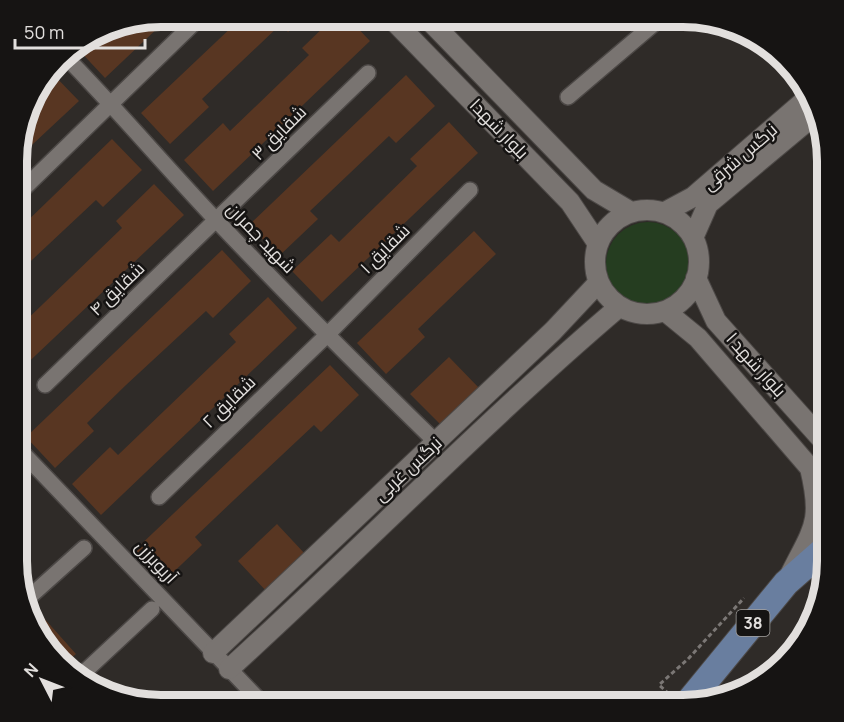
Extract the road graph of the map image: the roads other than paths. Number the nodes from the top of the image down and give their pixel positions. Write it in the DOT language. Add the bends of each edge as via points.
graph roads {
  1 [pos="190,27"];
  2 [pos="400,27"];
  3 [pos="436,27"];
  4 [pos="650,27"];
  5 [pos="71,62"];
  6 [pos="368,72"];
  7 [pos="568,98"];
  8 [pos="803,102"];
  9 [pos="112,104"];
  10 [pos="810,119"];
  11 [pos="27,185"];
  12 [pos="470,190"];
  13 [pos="631,212"];
  14 [pos="665,212"];
  15 [pos="217,221"];
  16 [pos="693,238"];
  17 [pos="598,244"];
  18 [pos="696,278"];
  19 [pos="599,282"];
  20 [pos="619,307"];
  21 [pos="665,311"];
  22 [pos="327,335"];
  23 [pos="45,385"];
  24 [pos="817,434"];
  25 [pos="436,442"];
  26 [pos="27,457"];
  27 [pos="453,459"];
  28 [pos="817,470"];
  29 [pos="159,497"];
  30 [pos="817,498"];
  31 [pos="84,548"];
  32 [pos="817,557"];
  33 [pos="786,584"];
  34 [pos="32,595"];
  35 [pos="152,609"];
  36 [pos="213,653"];
  37 [pos="229,669"];
  38 [pos="85,671"];
  39 [pos="254,695"];
  40 [pos="695,695"];
  1 -- 9 [label="street"];
  2 -- 17 [label="street, بلوار شهدا" via="570,202"];
  3 -- 13 [label="street, بلوار شهدا" via="594,190"];
  4 -- 7 [label="street"];
  5 -- 9 [label="street, شهید چمران"];
  6 -- 15 [label="street, شقایق ۳"];
  8 -- 14 [label="street, نرگس شرقی" via="693,197"];
  9 -- 11 [label="street"];
  9 -- 15 [label="street, شهید چمران"];
  10 -- 16 [label="street, نرگس شرقی" via="708,204"];
  12 -- 22 [label="street, شقایق ۱"];
  13 -- 14 [label="street"];
  13 -- 17 [label="street" via="611,224"];
  14 -- 16 [label="street" via="679,220"];
  15 -- 22 [label="street, شهید چمران"];
  15 -- 23 [label="street, شقایق ۴"];
  16 -- 18 [label="street" via="700,266"];
  17 -- 19 [label="street" via="594,261"];
  18 -- 21 [label="street" via="682,301"];
  18 -- 24 [label="street, بلوار شهد ا" via="716,321"];
  19 -- 20 [label="street"];
  19 -- 25 [label="street, نرگس غربی"];
  20 -- 21 [label="street" via="634,313"];
  20 -- 27 [label="street, نرگس غربی" via="535,378"];
  21 -- 28 [label="street" via="698,338"];
  22 -- 25 [label="street, شهید چمران"];
  22 -- 29 [label="street, شقایق ۲"];
  25 -- 27 [label="street"];
  25 -- 36 [label="street, نرگس غربی"];
  26 -- 36 [label="street, آریوبرزن"];
  27 -- 37 [label="street, نرگس غربی"];
  30 -- 33 [label="street" via="816,523"];
  31 -- 34 [label="street"];
  32 -- 33 [label="main road, 38"];
  33 -- 40 [label="main road, 38"];
  35 -- 38 [label="street"];
  36 -- 37 [label="street, آریوبرزن"];
  37 -- 39 [label="street, آریوبرزن"];
}
